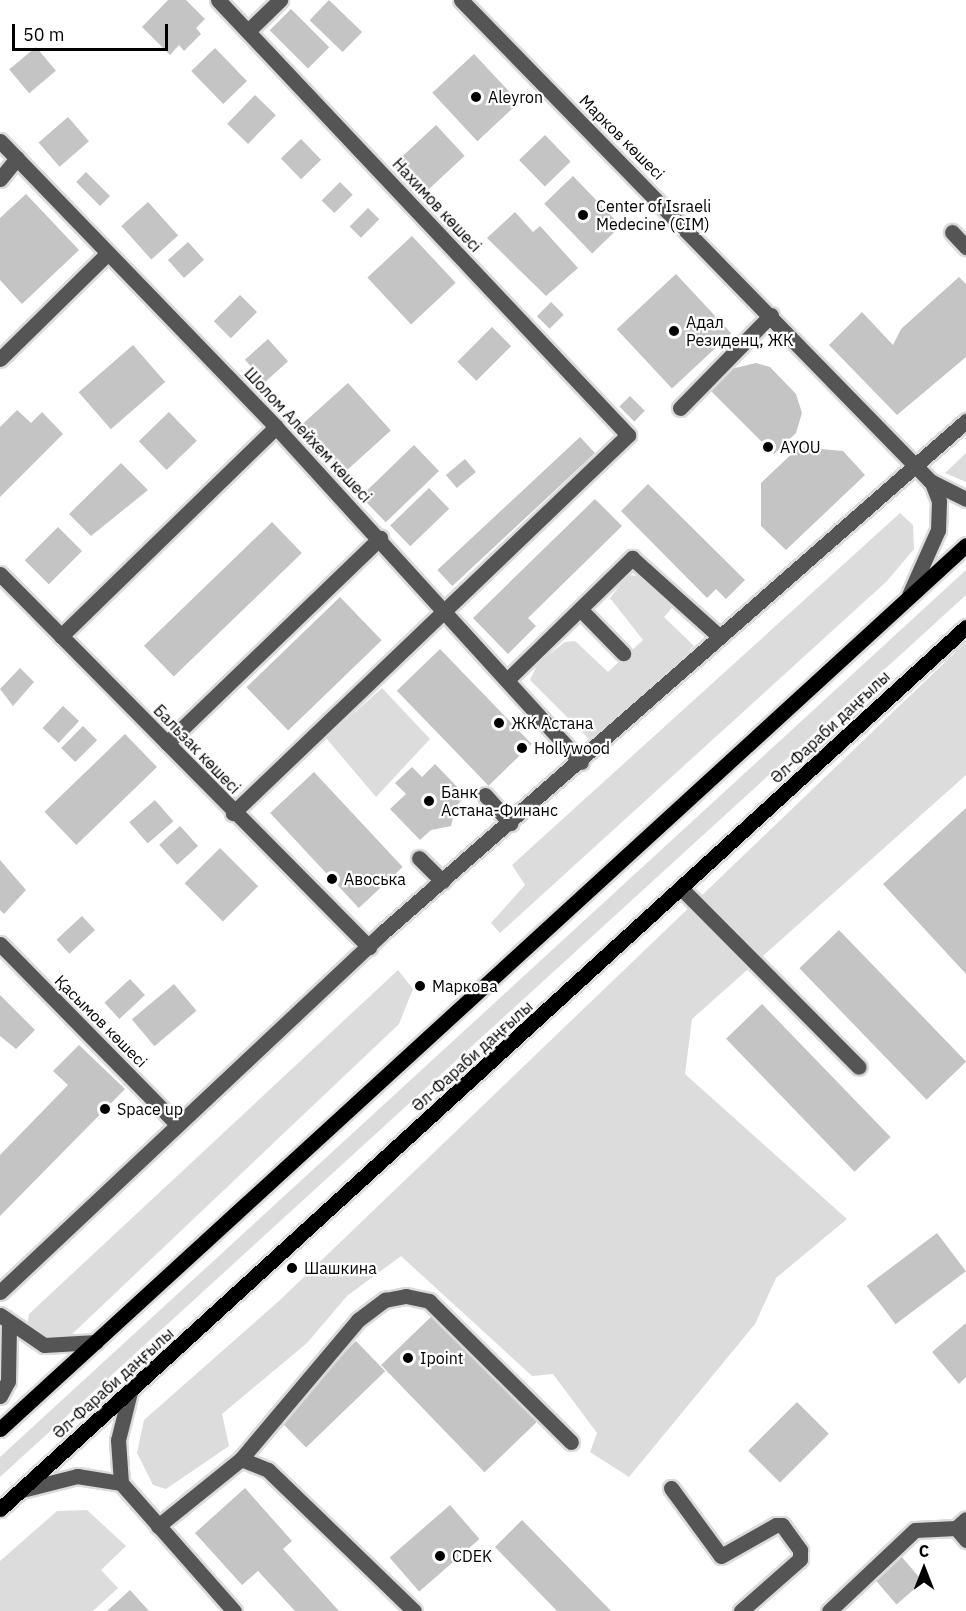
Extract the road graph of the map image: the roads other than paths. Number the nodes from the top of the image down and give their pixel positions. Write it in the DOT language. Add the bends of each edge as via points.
graph roads {
  1 [pos="218,0"];
  2 [pos="280,0"];
  3 [pos="461,0"];
  4 [pos="248,31"];
  5 [pos="0,141"];
  6 [pos="17,158"];
  7 [pos="0,179"];
  8 [pos="952,232"];
  9 [pos="966,248"];
  10 [pos="107,254"];
  11 [pos="771,315"];
  12 [pos="0,359"];
  13 [pos="680,408"];
  14 [pos="966,421"];
  15 [pos="276,427"];
  16 [pos="916,465"];
  17 [pos="930,481"];
  18 [pos="966,499"];
  19 [pos="380,538"];
  20 [pos="966,545"];
  21 [pos="0,574"];
  22 [pos="907,599"];
  23 [pos="580,609"];
  24 [pos="446,614"];
  25 [pos="964,629"];
  26 [pos="61,636"];
  27 [pos="720,637"];
  28 [pos="623,653"];
  29 [pos="507,680"];
  30 [pos="167,743"];
  31 [pos="581,762"];
  32 [pos="485,795"];
  33 [pos="233,813"];
  34 [pos="510,822"];
  35 [pos="418,858"];
  36 [pos="442,880"];
  37 [pos="681,888"];
  38 [pos="0,944"];
  39 [pos="369,947"];
  40 [pos="859,1067"];
  41 [pos="177,1124"];
  42 [pos="0,1292"];
  43 [pos="4,1319"];
  44 [pos="96,1342"];
  45 [pos="130,1392"];
  46 [pos="0,1396"];
  47 [pos="0,1429"];
  48 [pos="571,1442"];
  49 [pos="241,1459"];
  50 [pos="121,1483"];
  51 [pos="671,1488"];
  52 [pos="20,1491"];
  53 [pos="0,1509"];
  54 [pos="158,1526"];
  55 [pos="963,1529"];
  56 [pos="229,1606"];
  57 [pos="212,1611"];
  58 [pos="414,1611"];
  59 [pos="741,1611"];
  60 [pos="829,1611"];
  1 -- 4 [label="street, Нахимов көшесі"];
  2 -- 4 [label="street"];
  3 -- 11 [label="street, Марков көшесі"];
  4 -- 24 [label="street, Нахимов көшесі" via="628,435"];
  5 -- 6 [label="street, Шолом Алейхем көшесі"];
  6 -- 7 [label="street"];
  6 -- 10 [label="street, Шолом Алейхем көшесі"];
  8 -- 9 [label="street"];
  10 -- 12 [label="street"];
  10 -- 15 [label="street, Шолом Алейхем көшесі"];
  11 -- 13 [label="street"];
  11 -- 16 [label="street, Марков көшесі"];
  14 -- 16 [label="street"];
  15 -- 19 [label="street, Шолом Алейхем көшесі"];
  15 -- 26 [label="street"];
  16 -- 17 [label="street, Марков көшесі"];
  16 -- 27 [label="street"];
  17 -- 18 [label="street"];
  17 -- 22 [label="street" via="939,501 938,530"];
  19 -- 24 [label="street, Шолом Алейхем көшесі"];
  19 -- 30 [label="street"];
  20 -- 22 [label="main road"];
  21 -- 26 [label="street, Бальзак көшесі"];
  22 -- 44 [label="main road"];
  23 -- 27 [label="street" via="632,558"];
  23 -- 28 [label="street"];
  23 -- 29 [label="street"];
  24 -- 29 [label="street, Шолом Алейхем көшесі"];
  24 -- 33 [label="street"];
  25 -- 37 [label="main road, Әл-Фараби даңғылы"];
  26 -- 30 [label="street, Бальзак көшесі"];
  27 -- 31 [label="street"];
  29 -- 31 [label="street, Шолом Алейхем көшесі"];
  30 -- 33 [label="street, Бальзак көшесі"];
  31 -- 34 [label="street"];
  32 -- 34 [label="street"];
  33 -- 39 [label="street, Бальзак көшесі"];
  34 -- 36 [label="street"];
  35 -- 36 [label="street"];
  36 -- 39 [label="street"];
  37 -- 40 [label="street"];
  37 -- 45 [label="main road, Әл-Фараби даңғылы"];
  38 -- 41 [label="street, Қасымов көшесі"];
  39 -- 41 [label="street"];
  41 -- 42 [label="street"];
  43 -- 44 [label="street" via="44,1345"];
  43 -- 46 [label="street" via="8,1381"];
  44 -- 47 [label="main road"];
  45 -- 50 [label="street" via="118,1440"];
  45 -- 52 [label="main road, Әл-Фараби даңғылы"];
  48 -- 49 [label="street" via="429,1301 406,1296 385,1300 357,1320"];
  49 -- 54 [label="street"];
  49 -- 58 [label="street" via="268,1470"];
  50 -- 52 [label="street" via="77,1476"];
  50 -- 54 [label="street"];
  51 -- 59 [label="street" via="721,1556 776,1525 783,1525 800,1550 800,1559"];
  52 -- 53 [label="main road, Әл-Фараби даңғылы"];
  54 -- 56 [label="street"];
  55 -- 60 [label="street" via="915,1530"];
  56 -- 57 [label="street"];
}
